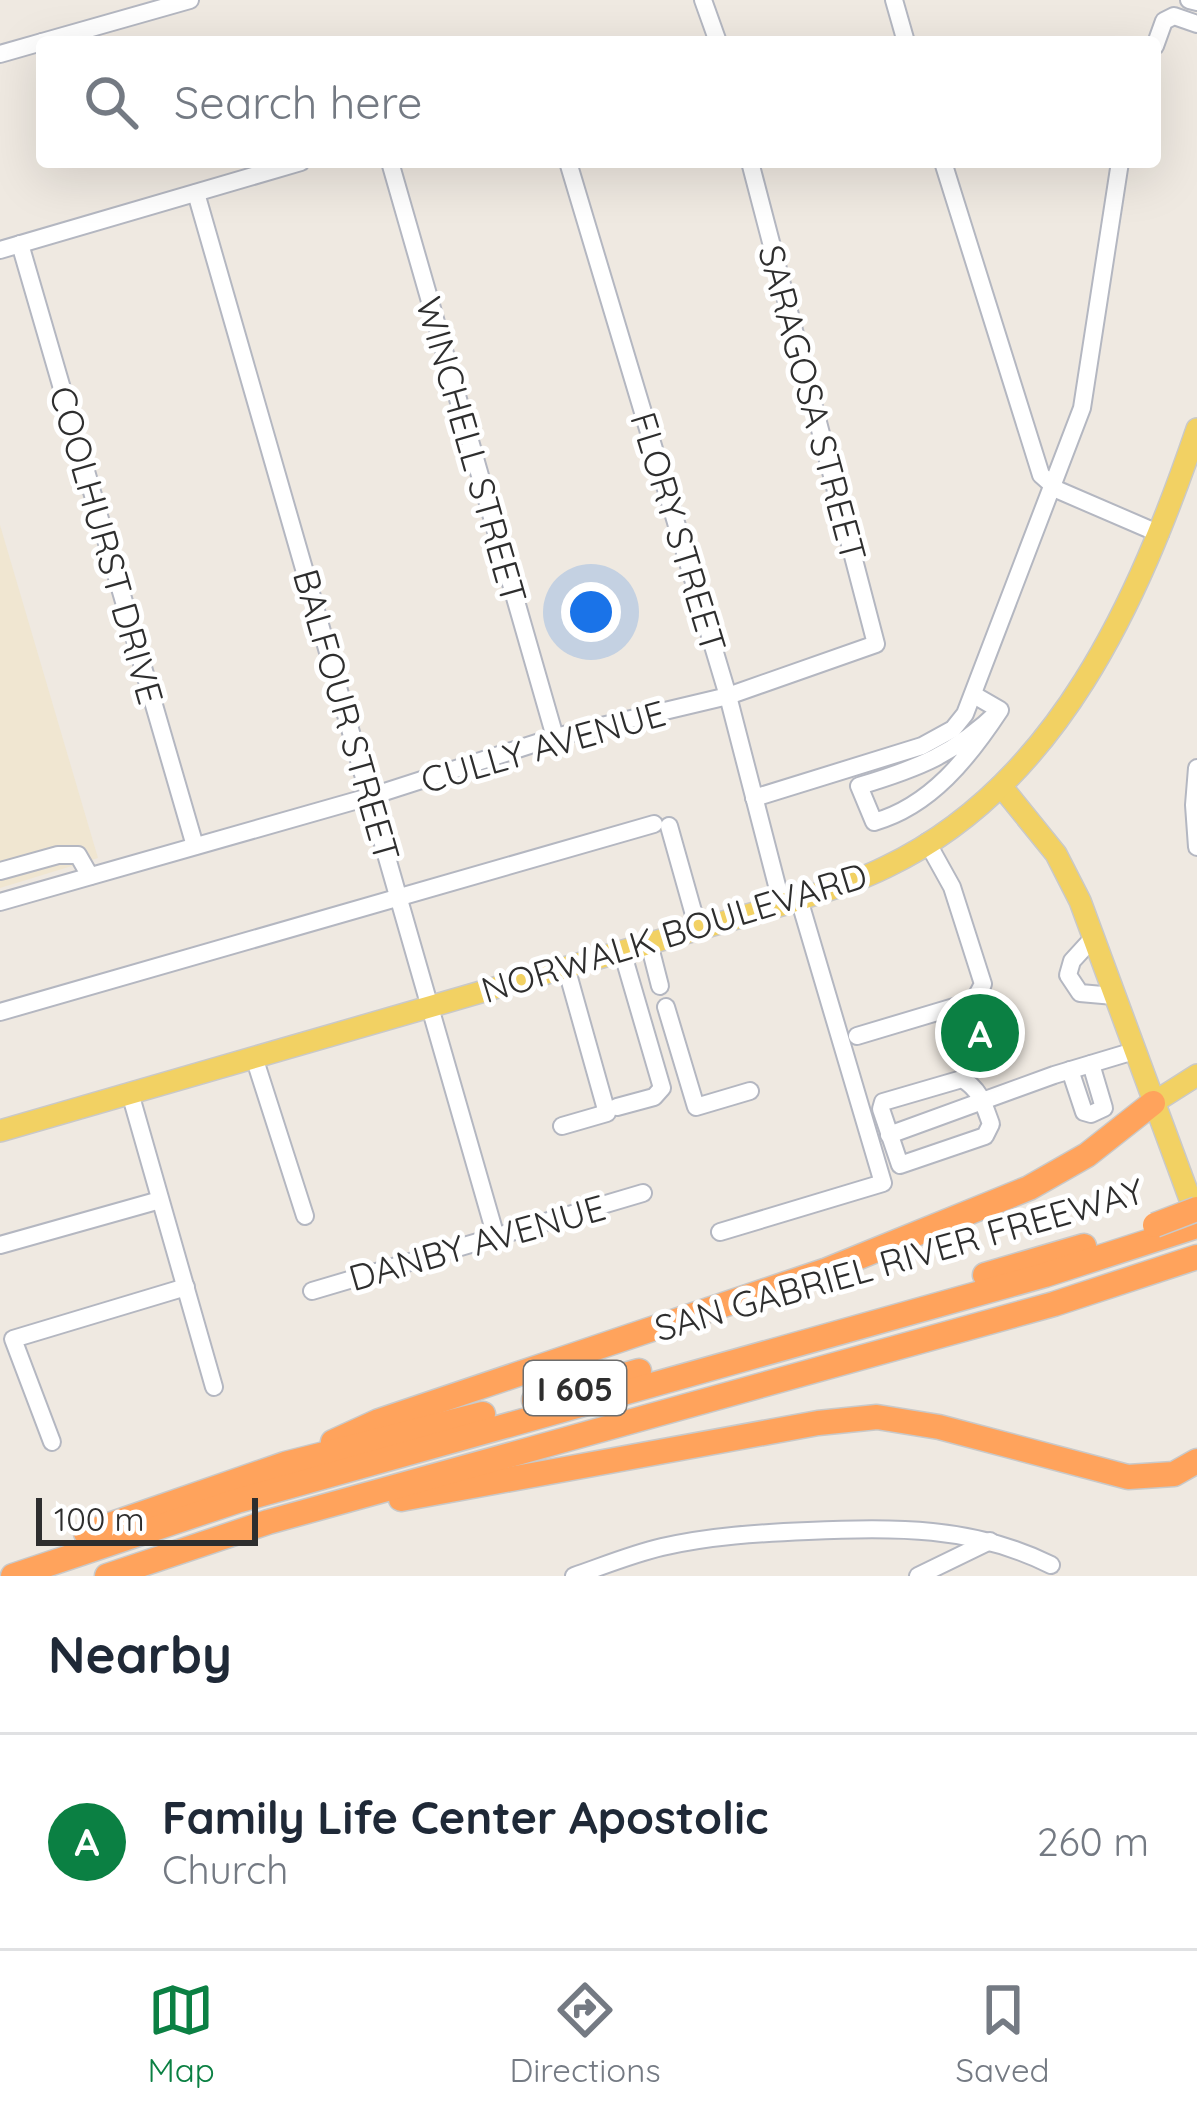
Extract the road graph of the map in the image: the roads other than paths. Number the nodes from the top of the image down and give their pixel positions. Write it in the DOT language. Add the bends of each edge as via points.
graph roads {
  1 [pos="190,0"];
  2 [pos="703,0"];
  3 [pos="894,0"];
  4 [pos="1197,24"];
  5 [pos="63,36"];
  6 [pos="715,36"];
  7 [pos="905,36"];
  8 [pos="1159,36"];
  9 [pos="36,44"];
  10 [pos="0,54"];
  11 [pos="281,168"];
  12 [pos="392,168"];
  13 [pos="570,168"];
  14 [pos="752,168"];
  15 [pos="945,168"];
  16 [pos="1119,168"];
  17 [pos="196,193"];
  18 [pos="20,244"];
  19 [pos="0,250"];
  20 [pos="1197,429"];
  21 [pos="1051,484"];
  22 [pos="1160,534"];
  23 [pos="876,644"];
  24 [pos="974,695"];
  25 [pos="728,696"];
  26 [pos="1000,710"];
  27 [pos="555,737"];
  28 [pos="1197,768"];
  29 [pos="1001,786"];
  30 [pos="372,796"];
  31 [pos="754,798"];
  32 [pos="927,842"];
  33 [pos="195,846"];
  34 [pos="1197,848"];
  35 [pos="0,871"];
  36 [pos="90,876"];
  37 [pos="399,896"];
  38 [pos="0,902"];
  39 [pos="790,902"];
  40 [pos="698,928"];
  41 [pos="1093,938"];
  42 [pos="649,943"];
  43 [pos="622,951"];
  44 [pos="566,967"];
  45 [pos="660,986"];
  46 [pos="1114,996"];
  47 [pos="429,1006"];
  48 [pos="666,1007"];
  49 [pos="0,1012"];
  50 [pos="857,1036"];
  51 [pos="1134,1051"];
  52 [pos="254,1057"];
  53 [pos="1091,1064"];
  54 [pos="1070,1070"];
  55 [pos="1197,1076"];
  56 [pos="750,1091"];
  57 [pos="130,1094"];
  58 [pos="982,1101"];
  59 [pos="1153,1103"];
  60 [pos="617,1107"];
  61 [pos="562,1126"];
  62 [pos="0,1131"];
  63 [pos="889,1135"];
  64 [pos="643,1193"];
  65 [pos="160,1200"];
  66 [pos="305,1216"];
  67 [pos="1197,1218"];
  68 [pos="720,1232"];
  69 [pos="1197,1235"];
  70 [pos="496,1237"];
  71 [pos="0,1245"];
  72 [pos="1162,1245"];
  73 [pos="1197,1257"];
  74 [pos="186,1287"];
  75 [pos="312,1291"];
  76 [pos="214,1387"];
  77 [pos="52,1442"];
  78 [pos="1197,1461"];
  79 [pos="285,1464"];
  80 [pos="268,1522"];
  81 [pos="991,1540"];
  82 [pos="0,1564"];
  83 [pos="1051,1565"];
  84 [pos="13,1576"];
  85 [pos="47,1576"];
  86 [pos="107,1576"];
  87 [pos="574,1576"];
  88 [pos="918,1576"];
  1 -- 5 [label="street"];
  2 -- 6 [label="street"];
  3 -- 7 [label="street"];
  4 -- 8 [label="street" via="1174,16"];
  9 -- 10 [label="street"];
  11 -- 17 [label="street"];
  12 -- 27 [label="street, WINCHELL STREET"];
  13 -- 25 [label="street, FLORY STREET"];
  14 -- 23 [label="street, SARAGOSA STREET"];
  15 -- 21 [label="street" via="1041,475"];
  16 -- 21 [label="street" via="1082,408"];
  17 -- 18 [label="street"];
  17 -- 30 [label="street, BALFOUR STREET"];
  18 -- 19 [label="street"];
  18 -- 33 [label="street, COOLHURST DRIVE"];
  20 -- 22 [label="main road, NORWALK BOULEVARD"];
  21 -- 22 [label="street"];
  21 -- 24 [label="street"];
  22 -- 29 [label="main road, NORWALK BOULEVARD" via="1096,662"];
  23 -- 25 [label="street, CULLY AVENUE"];
  24 -- 26 [label="street"];
  24 -- 31 [label="street" via="937,740"];
  25 -- 27 [label="street, CULLY AVENUE"];
  25 -- 31 [label="street, FLORY STREET"];
  26 -- 26 [label="street" via="943,757 859,786 874,821 902,814 939,784"];
  27 -- 30 [label="street, CULLY AVENUE"];
  28 -- 34 [label="street"];
  29 -- 32 [label="main road, NORWALK BOULEVARD"];
  29 -- 41 [label="main road" via="1056,854"];
  30 -- 33 [label="street, CULLY AVENUE"];
  30 -- 37 [label="street, BALFOUR STREET"];
  31 -- 39 [label="street, FLORY STREET"];
  32 -- 39 [label="main road, NORWALK BOULEVARD" via="886,867"];
  32 -- 50 [label="street" via="952,887 983,984 974,1001"];
  33 -- 36 [label="street, CULLY AVENUE"];
  35 -- 36 [label="street" via="78,855"];
  36 -- 38 [label="street, CULLY AVENUE"];
  37 -- 40 [label="street" via="662,825"];
  37 -- 47 [label="street, BALFOUR STREET"];
  37 -- 49 [label="street"];
  39 -- 40 [label="main road, NORWALK BOULEVARD"];
  39 -- 68 [label="street, FLORY STREET" via="883,1183"];
  40 -- 42 [label="main road, NORWALK BOULEVARD"];
  41 -- 46 [label="main road"];
  41 -- 46 [label="street" via="1068,975 1080,993"];
  42 -- 43 [label="main road, NORWALK BOULEVARD"];
  42 -- 45 [label="street"];
  43 -- 44 [label="main road, NORWALK BOULEVARD"];
  43 -- 60 [label="street" via="662,1088"];
  44 -- 47 [label="main road, NORWALK BOULEVARD"];
  44 -- 61 [label="street" via="607,1113"];
  46 -- 51 [label="main road"];
  47 -- 52 [label="main road, NORWALK BOULEVARD"];
  47 -- 70 [label="street, BALFOUR STREET"];
  48 -- 56 [label="street" via="696,1107"];
  51 -- 53 [label="street"];
  51 -- 59 [label="main road"];
  52 -- 57 [label="main road, NORWALK BOULEVARD"];
  52 -- 66 [label="street"];
  53 -- 54 [label="street"];
  53 -- 54 [label="street" via="1104,1108 1091,1114"];
  54 -- 58 [label="street"];
  55 -- 59 [label="main road"];
  57 -- 62 [label="main road, NORWALK BOULEVARD"];
  57 -- 65 [label="street"];
  58 -- 63 [label="street"];
  58 -- 63 [label="street" via="962,1079 883,1102"];
  58 -- 63 [label="street" via="991,1124 985,1136 900,1166"];
  59 -- 67 [label="main road"];
  59 -- 79 [label="highway" via="1029,1188 826,1270 380,1421"];
  64 -- 70 [label="street, DANBY AVENUE"];
  65 -- 71 [label="street"];
  65 -- 74 [label="street"];
  67 -- 72 [label="highway, SAN GABRIEL RIVER FREEWAY / I 605, bridge"];
  69 -- 72 [label="highway"];
  70 -- 75 [label="street, DANBY AVENUE"];
  72 -- 73 [label="highway, SAN GABRIEL RIVER FREEWAY / I 605"];
  72 -- 79 [label="highway, SAN GABRIEL RIVER FREEWAY / I 605"];
  72 -- 80 [label="highway, SAN GABRIEL RIVER FREEWAY / I 605" via="1054,1304"];
  72 -- 84 [label="highway" via="237,1501"];
  72 -- 85 [label="highway" via="314,1488"];
  74 -- 76 [label="street"];
  74 -- 77 [label="street" via="13,1339"];
  78 -- 80 [label="highway" via="1174,1474 1128,1477 877,1417"];
  79 -- 82 [label="highway, SAN GABRIEL RIVER FREEWAY / I 605"];
  80 -- 86 [label="highway, SAN GABRIEL RIVER FREEWAY / I 605"];
  81 -- 83 [label="street"];
  81 -- 87 [label="street" via="925,1528 732,1534"];
  81 -- 88 [label="street"];
}
